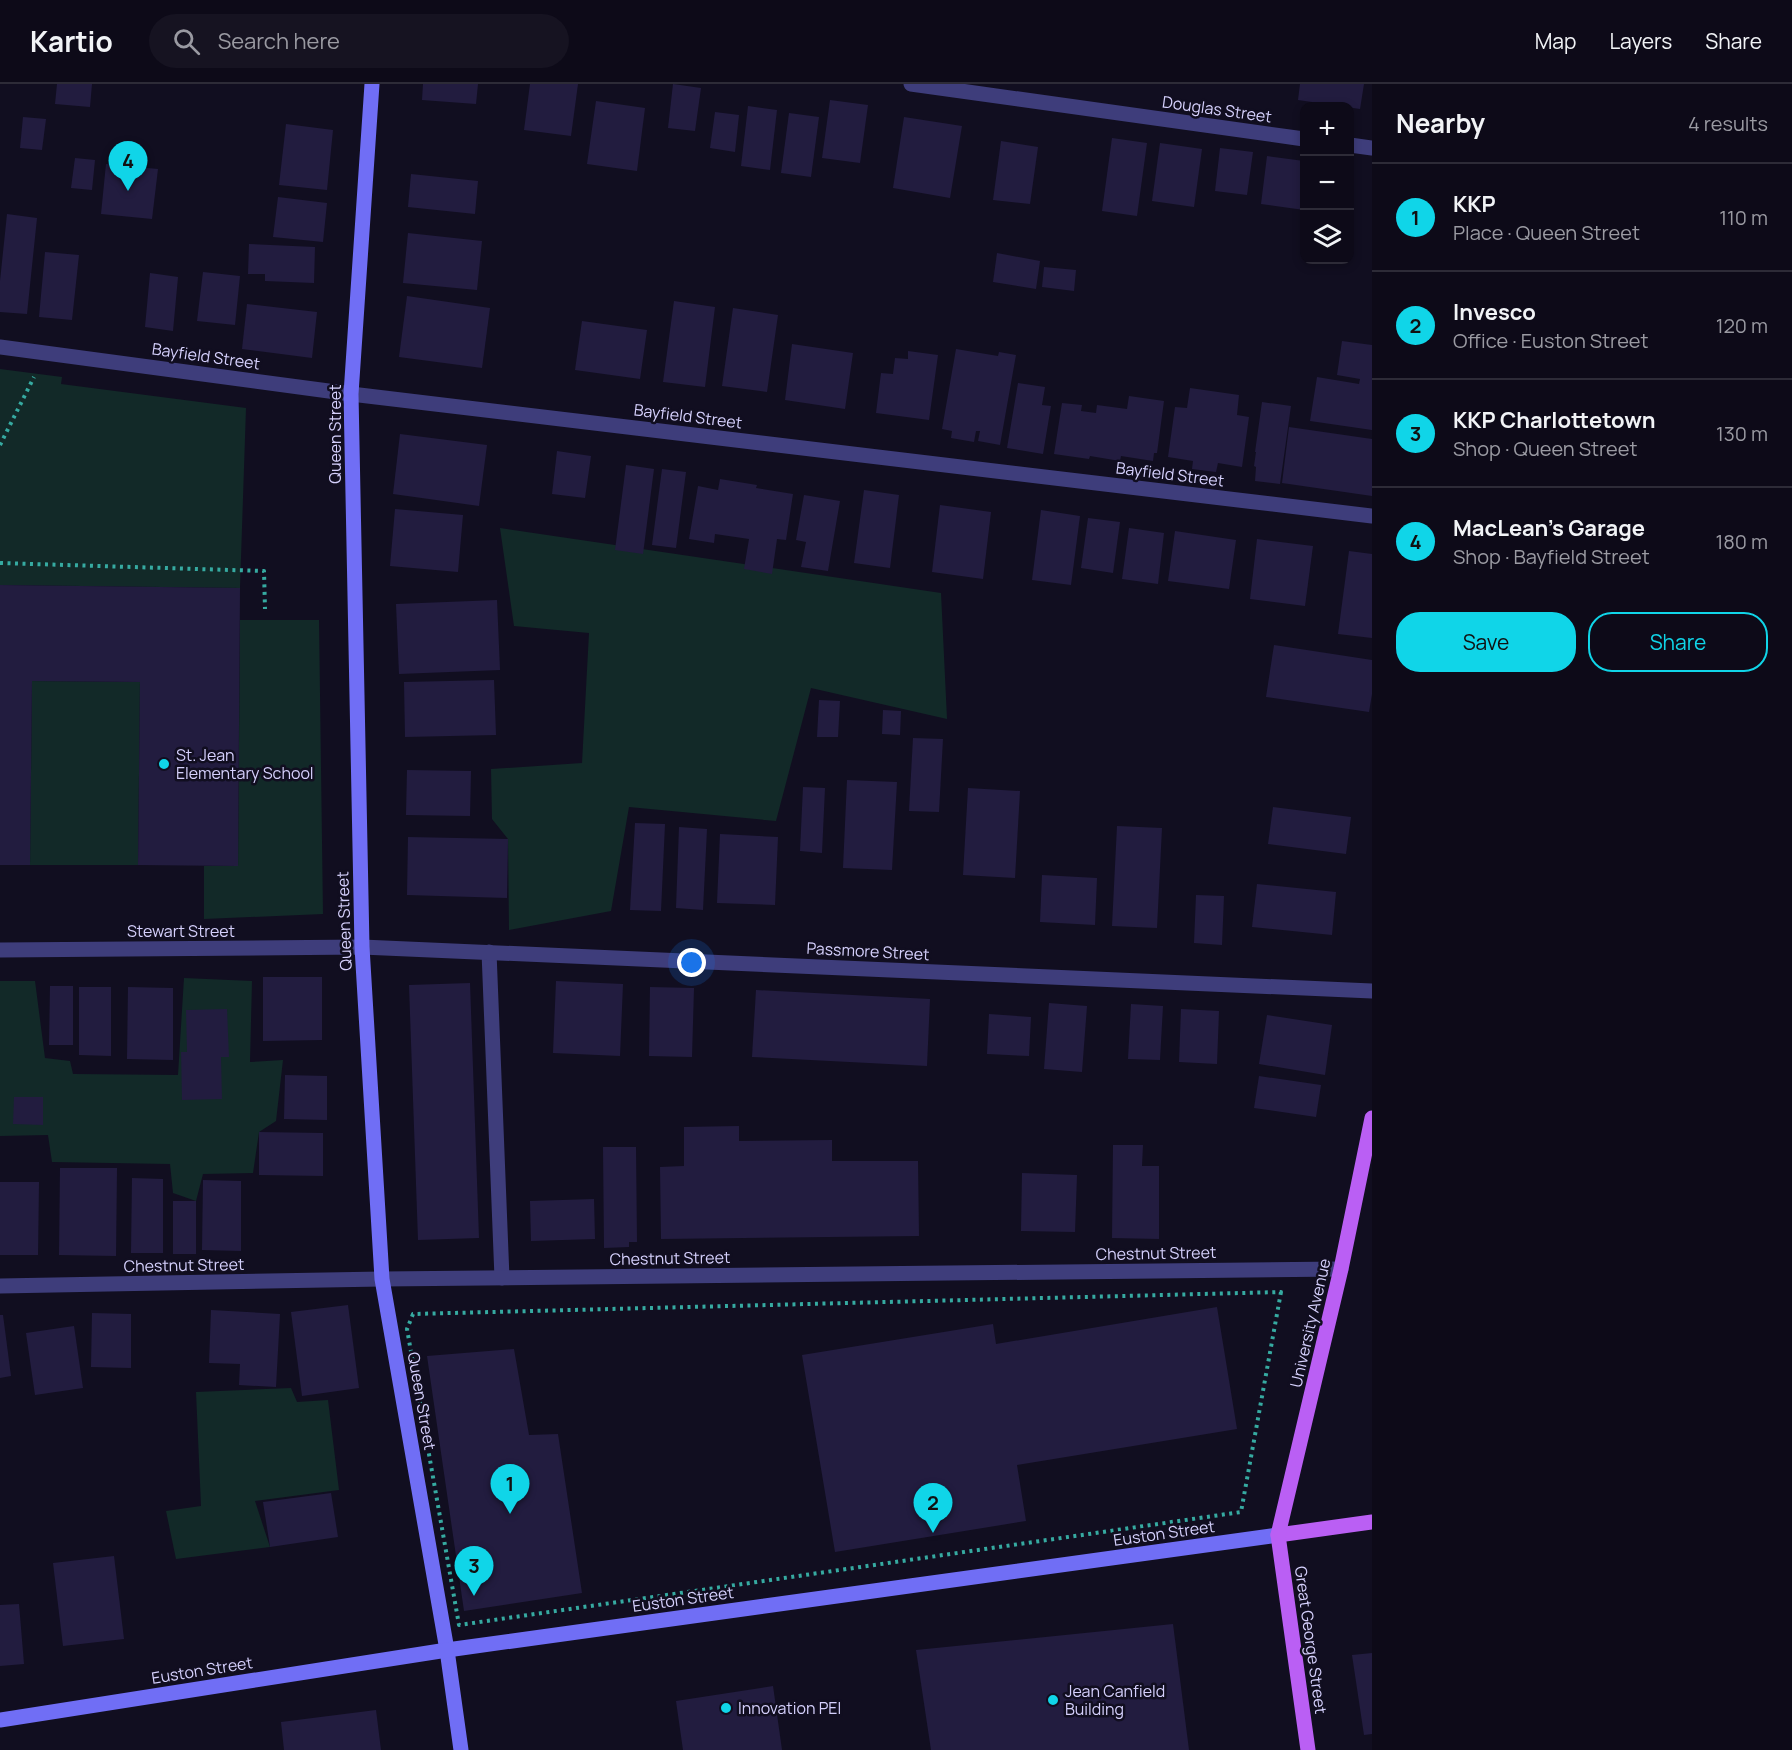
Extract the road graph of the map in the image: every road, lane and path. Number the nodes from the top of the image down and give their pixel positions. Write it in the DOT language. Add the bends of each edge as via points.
graph roads {
  1 [pos="372,84"];
  2 [pos="911,84"];
  3 [pos="1300,138"];
  4 [pos="1354,146"];
  5 [pos="1372,148"];
  6 [pos="0,347"];
  7 [pos="36,374"];
  8 [pos="351,394"];
  9 [pos="0,445"];
  10 [pos="1372,516"];
  11 [pos="0,563"];
  12 [pos="265,609"];
  13 [pos="362,947"];
  14 [pos="0,950"];
  15 [pos="489,952"];
  16 [pos="1372,991"];
  17 [pos="1372,1118"];
  18 [pos="1341,1269"];
  19 [pos="502,1278"];
  20 [pos="382,1279"];
  21 [pos="0,1286"];
  22 [pos="413,1314"];
  23 [pos="1372,1522"];
  24 [pos="1278,1535"];
  25 [pos="447,1650"];
  26 [pos="0,1720"];
  27 [pos="461,1750"];
  28 [pos="1308,1750"];
  1 -- 8 [label="street, Queen Street"];
  2 -- 3 [label="street, Douglas Street"];
  4 -- 5 [label="street"];
  6 -- 8 [label="street, Bayfield Street"];
  7 -- 9 [label="path"];
  8 -- 10 [label="street, Bayfield Street"];
  8 -- 13 [label="street, Queen Street"];
  11 -- 12 [label="path" via="264,571"];
  13 -- 14 [label="street, Stewart Street"];
  13 -- 15 [label="street, Passmore Street"];
  13 -- 20 [label="street, Queen Street"];
  15 -- 16 [label="street, Passmore Street"];
  15 -- 19 [label="street"];
  17 -- 18 [label="main road, University Avenue"];
  18 -- 19 [label="street, Chestnut Street"];
  18 -- 24 [label="main road, University Avenue"];
  19 -- 20 [label="street, Chestnut Street"];
  20 -- 21 [label="street, Chestnut Street"];
  20 -- 25 [label="street, Queen Street"];
  22 -- 22 [label="path" via="651,1308 1281,1292 1241,1512 459,1625 406,1329"];
  23 -- 24 [label="main road, Euston Street"];
  24 -- 25 [label="street, Euston Street"];
  24 -- 28 [label="main road, Great George Street"];
  25 -- 26 [label="street, Euston Street"];
  25 -- 27 [label="street, Queen Street"];
}
